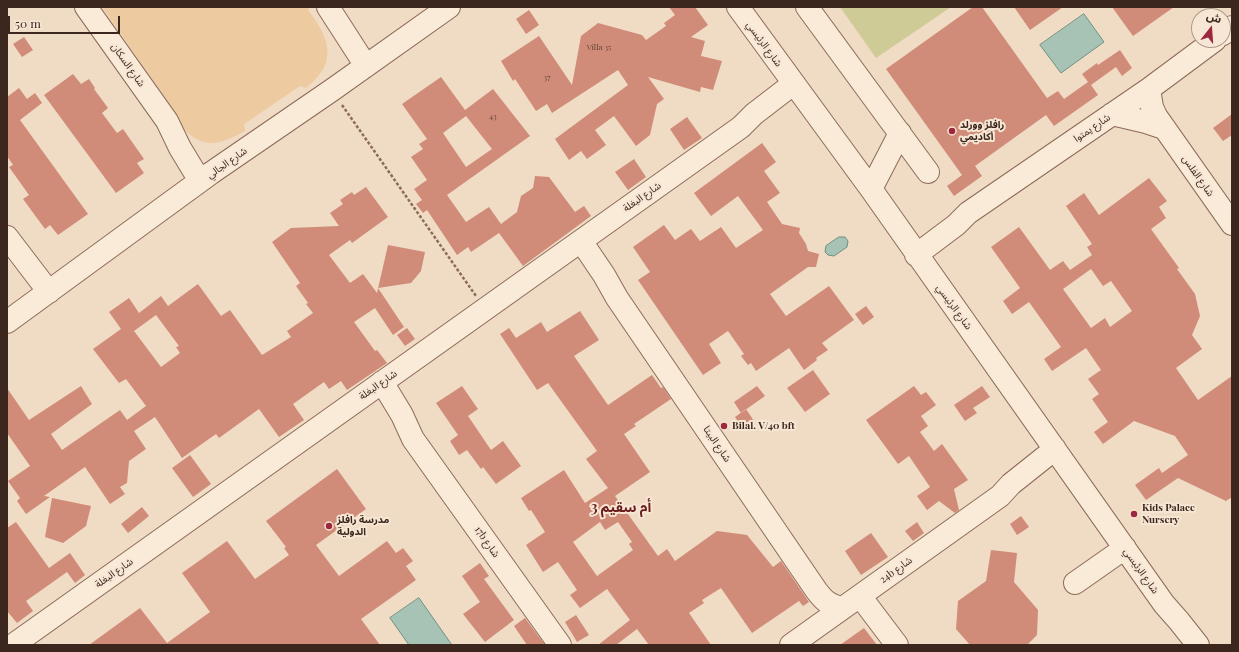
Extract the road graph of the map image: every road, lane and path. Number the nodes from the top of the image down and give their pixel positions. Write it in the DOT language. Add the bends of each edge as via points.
graph roads {
  1 [pos="86,7"];
  2 [pos="449,7"];
  3 [pos="738,7"];
  4 [pos="807,7"];
  5 [pos="332,13"];
  6 [pos="1204,48"];
  7 [pos="372,62"];
  8 [pos="797,89"];
  9 [pos="1149,89"];
  10 [pos="332,90"];
  11 [pos="1112,114"];
  12 [pos="1164,128"];
  13 [pos="900,133"];
  14 [pos="928,172"];
  15 [pos="206,177"];
  16 [pos="871,189"];
  17 [pos="1232,224"];
  18 [pos="7,237"];
  19 [pos="7,244"];
  20 [pos="576,244"];
  21 [pos="913,249"];
  22 [pos="45,295"];
  23 [pos="485,309"];
  24 [pos="7,322"];
  25 [pos="376,386"];
  26 [pos="1059,455"];
  27 [pos="1125,548"];
  28 [pos="1075,583"];
  29 [pos="816,590"];
  30 [pos="851,602"];
  31 [pos="1167,608"];
  32 [pos="811,631"];
  33 [pos="13,645"];
  34 [pos="560,645"];
  35 [pos="791,645"];
  36 [pos="897,645"];
  37 [pos="1188,645"];
  38 [pos="1198,645"];
  1 -- 15 [label="street, شارع السكان" via="168,124 180,148"];
  2 -- 7 [label="street, شارع الجالي"];
  3 -- 8 [label="street, شارع الرئيسي"];
  4 -- 13 [label="street"];
  5 -- 7 [label="street" via="354,34"];
  6 -- 9 [label="street, شارع يمتوا"];
  7 -- 10 [label="street, شارع الجالي"];
  8 -- 16 [label="street, شارع الرئيسي"];
  8 -- 20 [label="street, شارع البغلة" via="754,114 743,125"];
  9 -- 11 [label="street, شارع يمتوا"];
  9 -- 12 [label="street, شارع الفلس" via="1153,112"];
  10 -- 15 [label="street, شارع الجالي"];
  10 -- 23 [label="path"];
  11 -- 12 [label="street"];
  11 -- 21 [label="street, شارع يمتوا"];
  12 -- 17 [label="street, شارع الفلس"];
  13 -- 14 [label="street"];
  13 -- 16 [label="street"];
  15 -- 22 [label="street, شارع الجالي"];
  16 -- 21 [label="street, شارع الرئيسي"];
  18 -- 22 [label="street"];
  19 -- 22 [label="street"];
  20 -- 23 [label="street, شارع البغلة"];
  20 -- 29 [label="street, شارع البيتا" via="600,282 617,298"];
  21 -- 26 [label="street, شارع الرئيسي"];
  22 -- 24 [label="street, شارع الجالي"];
  23 -- 25 [label="street, شارع البغلة"];
  25 -- 33 [label="street, شارع البغلة"];
  25 -- 34 [label="street, 17b شارع" via="402,429 413,440"];
  26 -- 27 [label="street, شارع الرئيسي"];
  26 -- 30 [label="street, 24b شارع" via="1011,484 1000,496"];
  27 -- 28 [label="street"];
  27 -- 31 [label="street, شارع الرئيسي"];
  29 -- 30 [label="street, شارع البيتا" via="825,601 835,606"];
  29 -- 32 [label="street, شارع البيتا" via="818,607"];
  30 -- 32 [label="street, 24b شارع"];
  30 -- 36 [label="street"];
  31 -- 37 [label="street, شارع الرئيسي"];
  31 -- 38 [label="street, شارع الرئيسي"];
  32 -- 35 [label="street, 24b شارع"];
}
